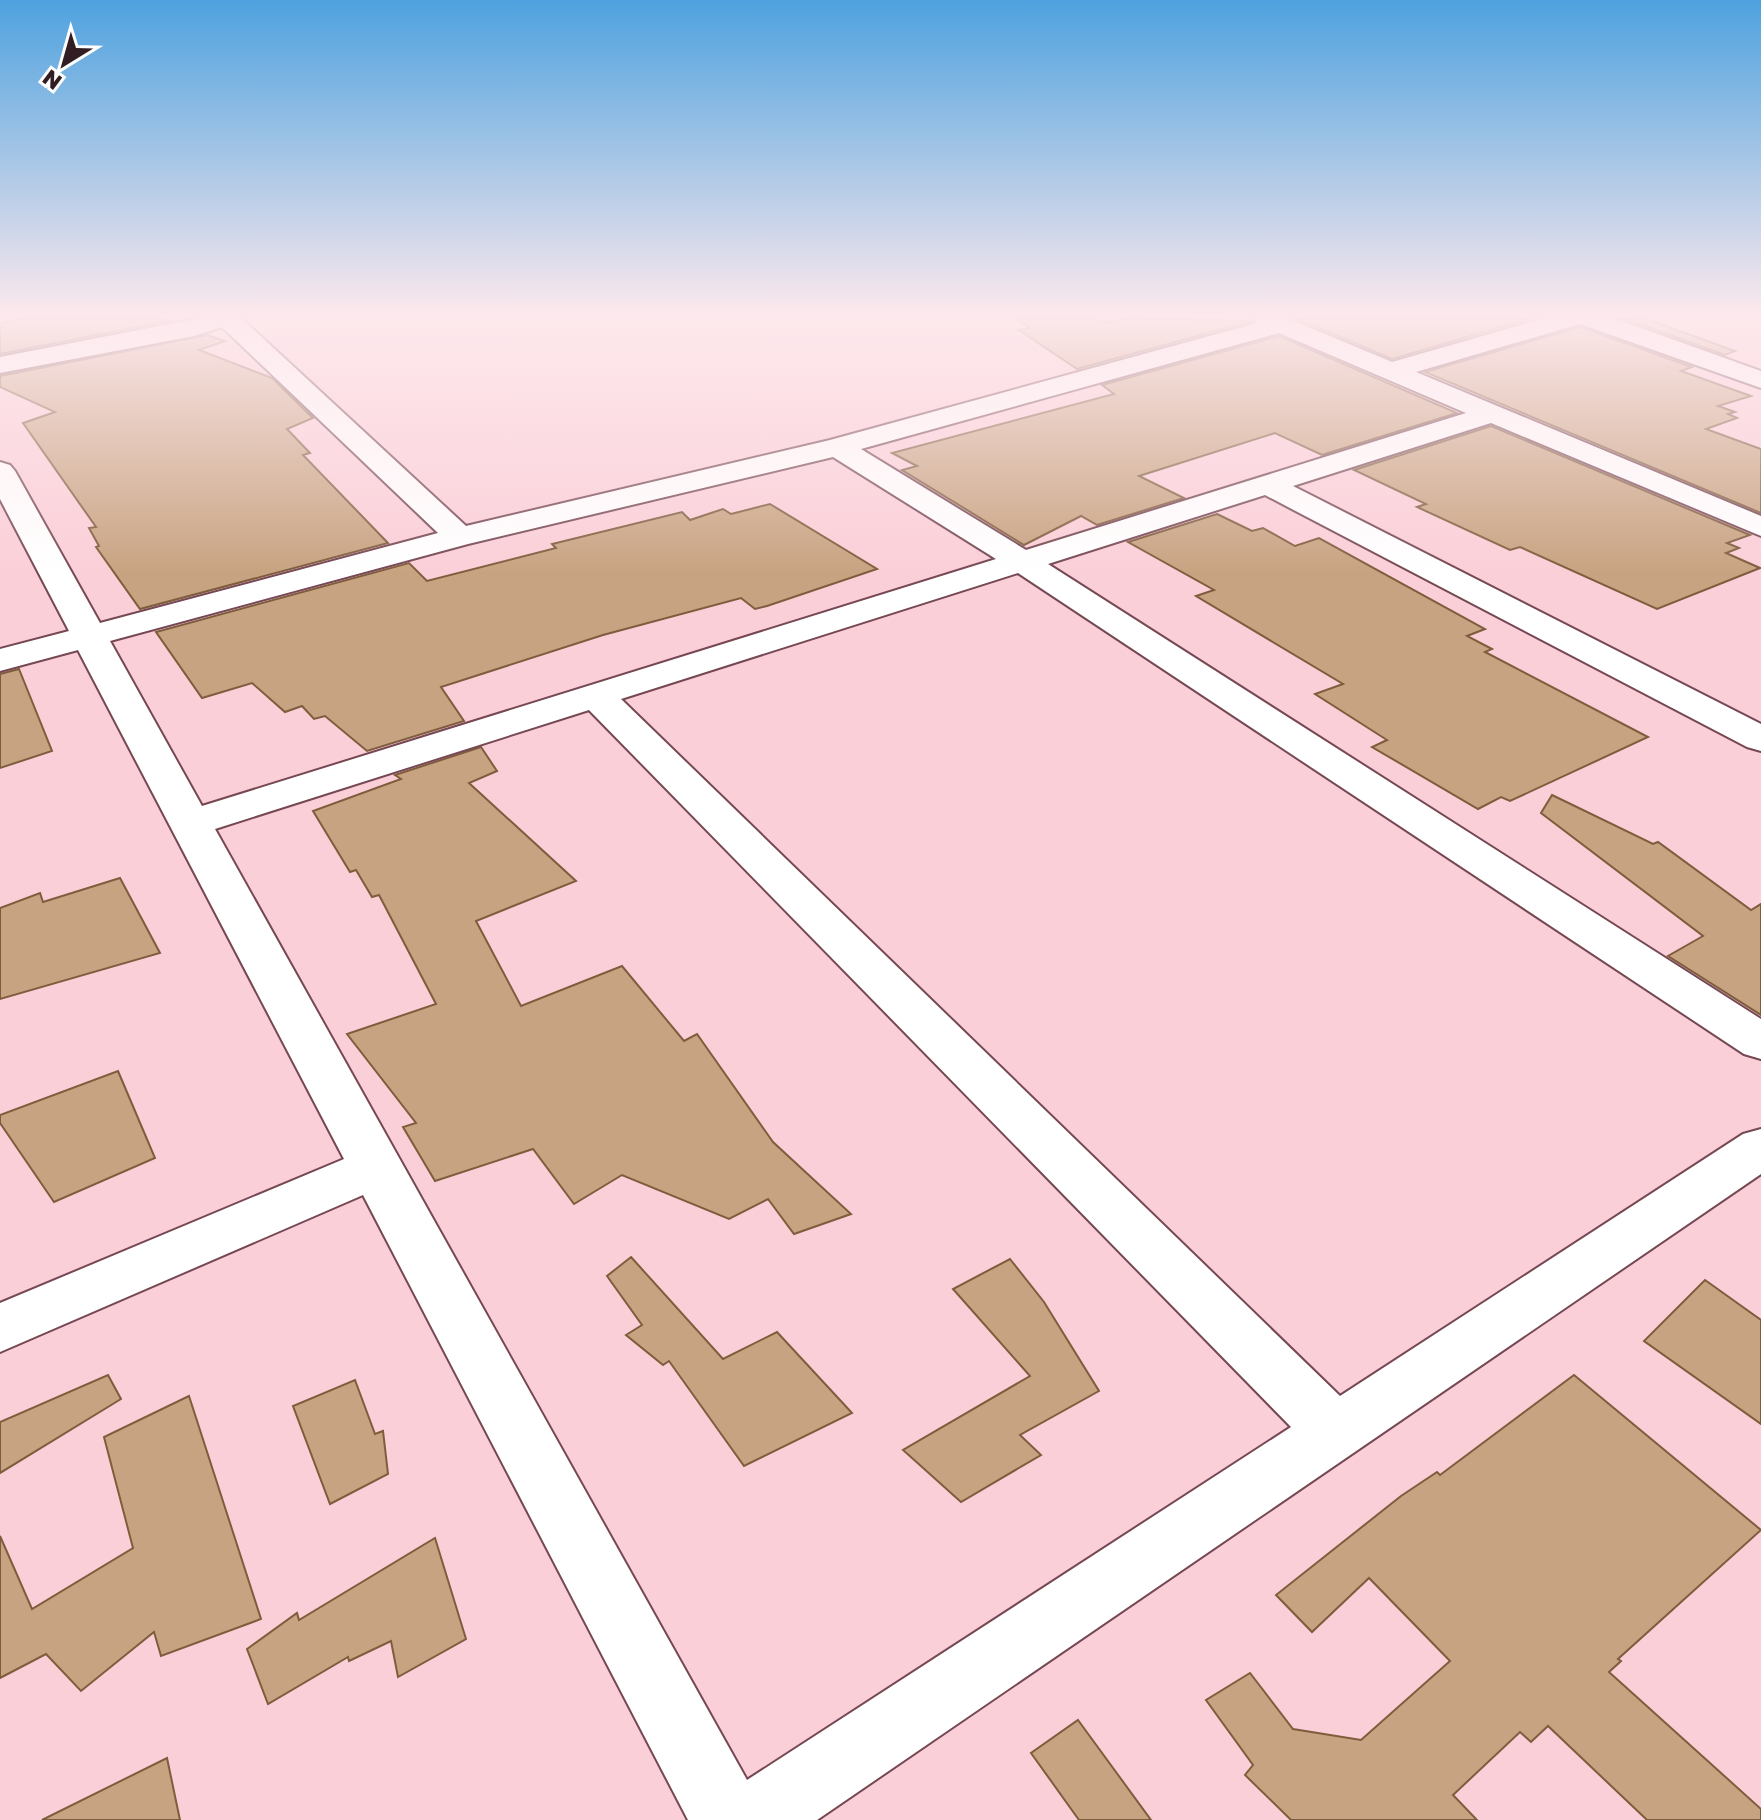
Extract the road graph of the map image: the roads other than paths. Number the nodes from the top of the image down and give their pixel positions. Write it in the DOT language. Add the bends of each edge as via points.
graph roads {
  1 [pos="316,403"];
  2 [pos="990,403"];
  3 [pos="1471,403"];
  4 [pos="1494,413"];
  5 [pos="837,447"];
  6 [pos="0,471"];
  7 [pos="1267,484"];
  8 [pos="1761,527"];
  9 [pos="460,537"];
  10 [pos="1022,561"];
  11 [pos="87,637"];
  12 [pos="0,660"];
  13 [pos="595,695"];
  14 [pos="1761,739"];
  15 [pos="187,824"];
  16 [pos="1761,1042"];
  17 [pos="1761,1148"];
  18 [pos="374,1168"];
  19 [pos="0,1328"];
  20 [pos="1336,1432"];
  21 [pos="728,1820"];
  22 [pos="752,1820"];
  1 -- 9 [label="street"];
  2 -- 5 [label="street"];
  3 -- 4 [label="street"];
  4 -- 7 [label="street"];
  4 -- 8 [label="street"];
  5 -- 9 [label="street"];
  5 -- 10 [label="street"];
  6 -- 11 [label="street"];
  7 -- 10 [label="street"];
  7 -- 14 [label="street"];
  9 -- 11 [label="street"];
  10 -- 13 [label="street"];
  10 -- 16 [label="street"];
  11 -- 12 [label="street"];
  11 -- 15 [label="street"];
  13 -- 15 [label="street"];
  13 -- 20 [label="street"];
  15 -- 18 [label="street"];
  17 -- 20 [label="street"];
  18 -- 19 [label="street"];
  18 -- 21 [label="street"];
  20 -- 22 [label="street"];
}
